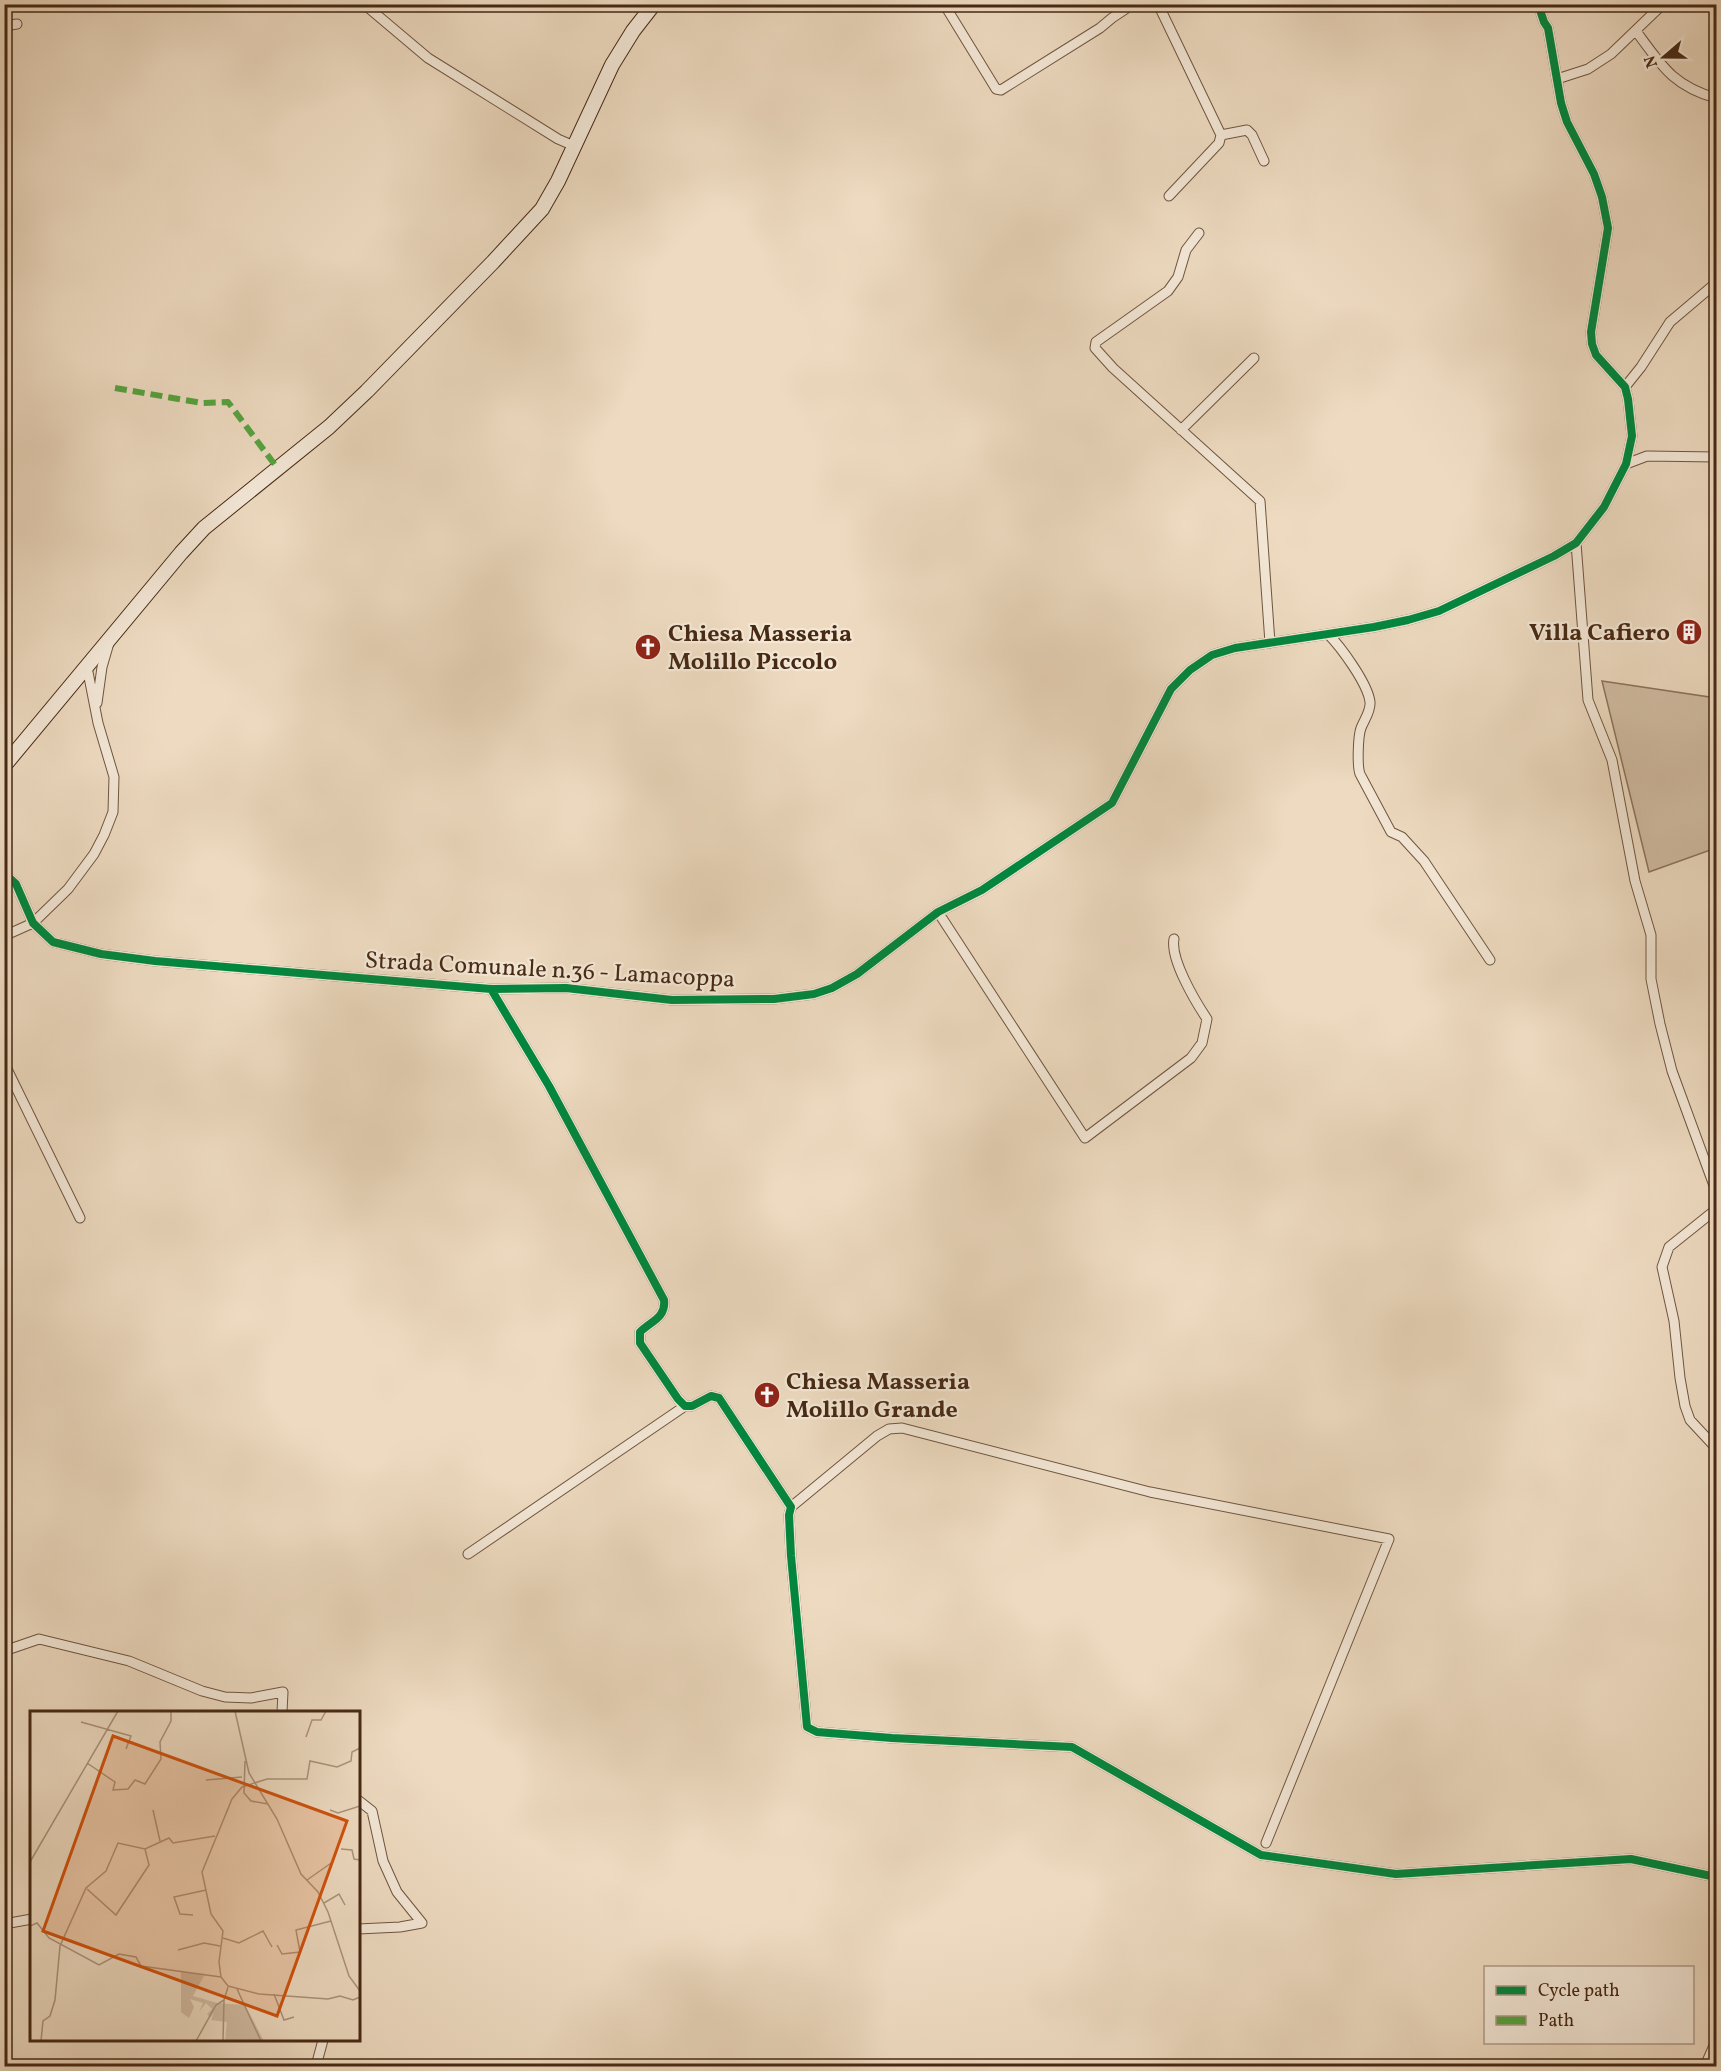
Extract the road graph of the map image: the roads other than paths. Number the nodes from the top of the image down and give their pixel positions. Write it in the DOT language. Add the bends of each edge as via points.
graph roads {
  1 [pos="364,4"];
  2 [pos="654,4"];
  3 [pos="944,4"];
  4 [pos="1133,4"];
  5 [pos="1158,4"];
  6 [pos="1538,4"];
  7 [pos="1663,4"];
  8 [pos="17,24"];
  9 [pos="4,26"];
  10 [pos="1636,31"];
  11 [pos="1557,79"];
  12 [pos="1716,98"];
  13 [pos="1221,135"];
  14 [pos="574,146"];
  15 [pos="1264,161"];
  16 [pos="1169,196"];
  17 [pos="1199,233"];
  18 [pos="1716,282"];
  19 [pos="1254,358"];
  20 [pos="1625,387"];
  21 [pos="1180,430"];
  22 [pos="1716,457"];
  23 [pos="1626,464"];
  24 [pos="1576,543"];
  25 [pos="1328,634"];
  26 [pos="109,640"];
  27 [pos="1270,643"];
  28 [pos="87,667"];
  29 [pos="98,723"];
  30 [pos="4,766"];
  31 [pos="4,873"];
  32 [pos="938,912"];
  33 [pos="33,923"];
  34 [pos="4,936"];
  35 [pos="1174,939"];
  36 [pos="1490,960"];
  37 [pos="491,989"];
  38 [pos="4,1064"];
  39 [pos="1716,1191"];
  40 [pos="1716,1204"];
  41 [pos="80,1218"];
  42 [pos="685,1406"];
  43 [pos="1716,1448"];
  44 [pos="791,1507"];
  45 [pos="468,1554"];
  46 [pos="4,1651"];
  47 [pos="282,1711"];
  48 [pos="360,1802"];
  49 [pos="1266,1843"];
  50 [pos="1716,1876"];
  51 [pos="30,1919"];
  52 [pos="4,1924"];
  53 [pos="360,1929"];
  54 [pos="323,2041"];
  55 [pos="1716,2041"];
  56 [pos="316,2067"];
  57 [pos="1705,2067"];
  1 -- 14 [label="street" via="428,58"];
  2 -- 14 [label="main road" via="612,65"];
  3 -- 4 [label="street" via="996,89 1001,90"];
  5 -- 13 [label="street"];
  6 -- 11 [label="street" via="1548,28"];
  7 -- 10 [label="street"];
  8 -- 9 [label="street"];
  10 -- 11 [label="street" via="1588,69"];
  10 -- 12 [label="street" via="1677,81"];
  11 -- 20 [label="street" via="1567,122 1594,174 1608,228 1592,344 1596,355"];
  13 -- 15 [label="street" via="1247,130"];
  13 -- 16 [label="street" via="1219,143"];
  14 -- 26 [label="main road" via="542,209 494,262 330,427 204,528"];
  17 -- 21 [label="street" via="1186,250 1178,277 1168,291 1096,342 1095,348"];
  18 -- 20 [label="street" via="1670,322"];
  19 -- 21 [label="street"];
  20 -- 23 [label="street, Strada Comunale n.36 - Lamacoppa" via="1632,436"];
  21 -- 27 [label="street" via="1260,501"];
  22 -- 23 [label="street" via="1647,456"];
  23 -- 24 [label="street, Strada Comunale n.36 - Lamacoppa" via="1604,507"];
  24 -- 25 [label="street, Strada Comunale n.36 - Lamacoppa" via="1439,611"];
  24 -- 39 [label="street" via="1588,700 1612,760 1635,881 1651,935 1651,979 1662,1033"];
  25 -- 27 [label="street, Strada Comunale n.36 - Lamacoppa"];
  25 -- 36 [label="street" via="1351,663 1370,703 1360,731 1360,774 1391,832 1402,837 1424,861"];
  26 -- 28 [label="main road"];
  26 -- 29 [label="street" via="97,699"];
  27 -- 32 [label="street, Strada Comunale n.36 - Lamacoppa" via="1212,655 1190,670 1171,688 1112,804 982,890"];
  28 -- 29 [label="street"];
  28 -- 30 [label="main road"];
  29 -- 33 [label="street" via="114,777 113,812 94,854 68,890"];
  31 -- 33 [label="street" via="16,884"];
  32 -- 35 [label="street" via="1085,1138 1191,1058 1202,1043 1207,1019 1173,952"];
  32 -- 37 [label="street, Strada Comunale n.36 - Lamacoppa" via="857,974 814,994 774,999 672,1000 566,988"];
  33 -- 34 [label="street"];
  33 -- 37 [label="street, Strada Comunale n.36 - Lamacoppa" via="53,942 155,962"];
  37 -- 42 [label="street" via="664,1300 663,1315 642,1329 639,1339"];
  38 -- 41 [label="street"];
  40 -- 43 [label="street" via="1714,1211 1669,1247 1662,1268 1685,1406 1690,1420"];
  42 -- 44 [label="street" via="711,1396 719,1398"];
  42 -- 45 [label="street"];
  44 -- 49 [label="street" via="877,1436 889,1429 902,1428 1150,1492 1389,1539"];
  44 -- 50 [label="street" via="791,1556 807,1727 817,1732 1072,1747 1261,1855 1396,1874 1630,1859"];
  46 -- 47 [label="street" via="39,1639 129,1661 202,1691 225,1696 251,1698 283,1692"];
  48 -- 53 [label="street" via="372,1811 383,1861 397,1892 423,1923"];
  51 -- 52 [label="street"];
  54 -- 56 [label="street"];
  55 -- 57 [label="street"];
}
